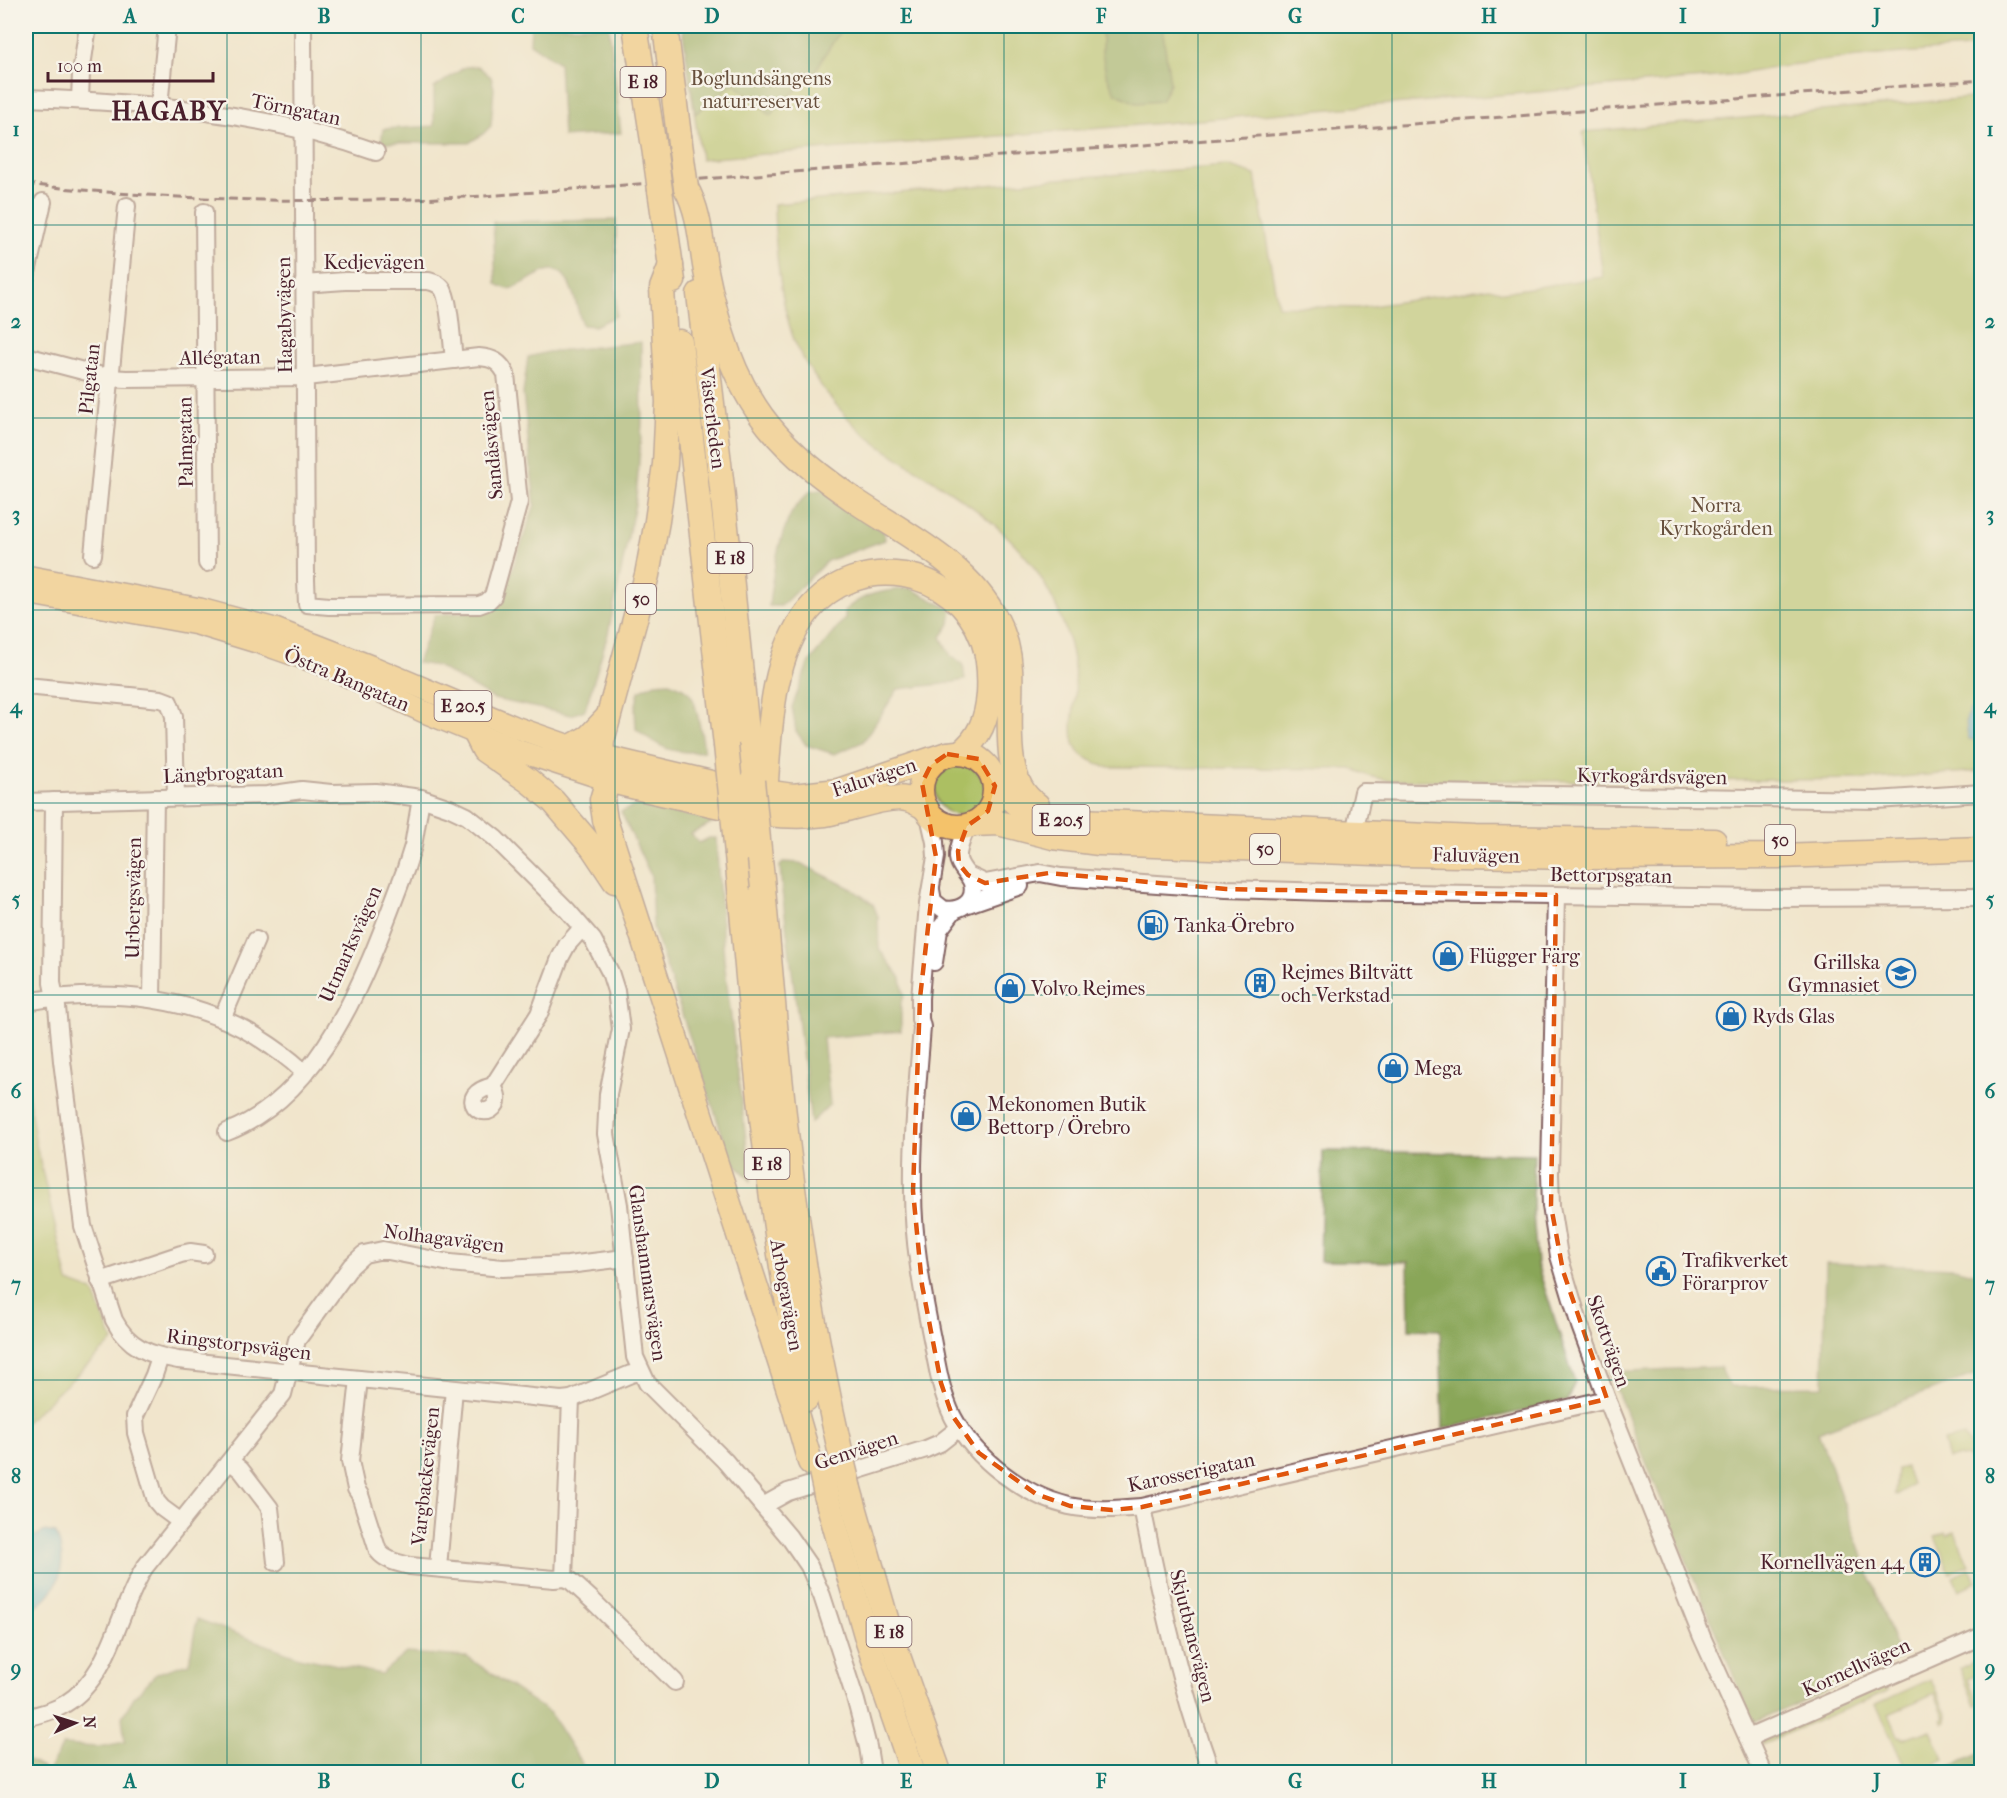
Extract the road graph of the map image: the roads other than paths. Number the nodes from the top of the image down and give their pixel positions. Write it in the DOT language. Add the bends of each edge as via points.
graph roads {
  1 [pos="88,26"];
  2 [pos="167,26"];
  3 [pos="303,26"];
  4 [pos="635,26"];
  5 [pos="665,26"];
  6 [pos="26,98"];
  7 [pos="80,100"];
  8 [pos="159,105"];
  9 [pos="304,130"];
  10 [pos="376,152"];
  11 [pos="686,188"];
  12 [pos="43,202"];
  13 [pos="127,207"];
  14 [pos="204,212"];
  15 [pos="26,277"];
  16 [pos="303,284"];
  17 [pos="691,326"];
  18 [pos="26,356"];
  19 [pos="454,360"];
  20 [pos="306,377"];
  21 [pos="110,378"];
  22 [pos="204,379"];
  23 [pos="93,555"];
  24 [pos="207,563"];
  25 [pos="26,576"];
  26 [pos="26,593"];
  27 [pos="307,603"];
  28 [pos="306,650"];
  29 [pos="26,686"];
  30 [pos="1010,695"];
  31 [pos="609,715"];
  32 [pos="476,734"];
  33 [pos="571,747"];
  34 [pos="954,753"];
  35 [pos="601,757"];
  36 [pos="648,769"];
  37 [pos="608,780"];
  38 [pos="759,781"];
  39 [pos="994,781"];
  40 [pos="1982,793"];
  41 [pos="176,796"];
  42 [pos="155,798"];
  43 [pos="422,798"];
  44 [pos="730,800"];
  45 [pos="54,801"];
  46 [pos="26,802"];
  47 [pos="755,810"];
  48 [pos="927,810"];
  49 [pos="1140,824"];
  50 [pos="970,825"];
  51 [pos="1982,832"];
  52 [pos="1354,833"];
  53 [pos="1568,848"];
  54 [pos="1982,849"];
  55 [pos="968,875"];
  56 [pos="1061,877"];
  57 [pos="763,888"];
  58 [pos="931,890"];
  59 [pos="628,892"];
  60 [pos="1556,895"];
  61 [pos="1982,897"];
  62 [pos="961,907"];
  63 [pos="582,928"];
  64 [pos="256,940"];
  65 [pos="55,998"];
  66 [pos="152,999"];
  67 [pos="26,1002"];
  68 [pos="222,1019"];
  69 [pos="922,1027"];
  70 [pos="304,1073"];
  71 [pos="492,1086"];
  72 [pos="227,1132"];
  73 [pos="204,1254"];
  74 [pos="625,1258"];
  75 [pos="100,1281"];
  76 [pos="160,1357"];
  77 [pos="289,1372"];
  78 [pos="641,1372"];
  79 [pos="359,1379"];
  80 [pos="454,1389"];
  81 [pos="571,1399"];
  82 [pos="1607,1399"];
  83 [pos="959,1428"];
  84 [pos="230,1461"];
  85 [pos="832,1467"];
  86 [pos="838,1492"];
  87 [pos="763,1506"];
  88 [pos="1142,1507"];
  89 [pos="181,1522"];
  90 [pos="276,1562"];
  91 [pos="438,1568"];
  92 [pos="564,1578"];
  93 [pos="1982,1636"];
  94 [pos="675,1682"];
  95 [pos="26,1718"];
  96 [pos="1748,1738"];
  97 [pos="872,1773"];
  98 [pos="912,1773"];
  99 [pos="939,1773"];
  100 [pos="1211,1773"];
  101 [pos="1763,1773"];
  1 -- 7 [label="street"];
  2 -- 8 [label="street"];
  3 -- 9 [label="street, Hagabyvägen"];
  4 -- 17 [label="highway, Västerleden / E 18, bridge" via="671,265"];
  5 -- 11 [label="highway, E 18, bridge"];
  6 -- 7 [label="street, Törngatan"];
  7 -- 8 [label="street, Törngatan"];
  8 -- 9 [label="street, Törngatan"];
  9 -- 10 [label="street, Törngatan"];
  9 -- 16 [label="street, Hagabyvägen"];
  11 -- 17 [label="highway, 50" via="693,200"];
  12 -- 15 [label="street"];
  13 -- 21 [label="street, Pilgatan"];
  14 -- 22 [label="street, Palmgatan"];
  16 -- 19 [label="street, Kedjevägen" via="437,284 447,300"];
  16 -- 20 [label="street, Hagabyvägen"];
  17 -- 30 [label="highway, 50" via="735,370 769,426 791,451 830,483 939,556 983,598 1006,646"];
  17 -- 31 [label="highway, Västerleden / 50" via="668,402 663,483 647,575"];
  17 -- 38 [label="highway, Västerleden / E 18" via="722,488"];
  17 -- 44 [label="highway, Västerleden / E 18, bridge"];
  18 -- 21 [label="street, Allégatan"];
  19 -- 20 [label="street, Allégatan"];
  19 -- 27 [label="street, Sandåsvägen" via="487,357 501,365 506,374 519,502 493,596 479,604"];
  20 -- 22 [label="street, Allégatan"];
  20 -- 27 [label="street, Hagabyvägen"];
  21 -- 22 [label="street, Allégatan"];
  21 -- 23 [label="street, Pilgatan"];
  22 -- 24 [label="street, Palmgatan"];
  25 -- 28 [label="main road, Östra Bangatan / E 20.5" via="244,619"];
  26 -- 28 [label="main road, Östra Bangatan / E 20.5" via="197,624"];
  28 -- 32 [label="main road, Östra Bangatan / E 20.5"];
  28 -- 33 [label="main road, Östra Bangatan / E 20.5"];
  29 -- 41 [label="street" via="169,702 174,716"];
  30 -- 39 [label="highway, 50"];
  30 -- 49 [label="highway, 50" via="1013,768 1026,799 1066,813"];
  31 -- 33 [label="highway" via="589,737"];
  31 -- 35 [label="highway, 50"];
  32 -- 37 [label="main road, Östra Bangatan / E 20.5"];
  32 -- 59 [label="highway, E 18" via="484,750 553,801"];
  33 -- 35 [label="main road, Östra Bangatan / E 20.5"];
  34 -- 38 [label="highway, E 18" via="978,735 987,708 989,674 980,633 961,606 935,585 901,574 871,574 829,591 795,631 777,687"];
  34 -- 39 [label="highway, E 20.5" via="979,759"];
  34 -- 44 [label="highway, Faluvägen / E 20.5" via="826,794"];
  34 -- 48 [label="highway, E 18" via="935,761 925,774 921,792"];
  35 -- 36 [label="highway, Östra Bangatan / E 20.5"];
  35 -- 37 [label="highway, 50"];
  36 -- 37 [label="highway" via="641,777"];
  36 -- 44 [label="highway, Östra Bangatan / E 20.5"];
  37 -- 44 [label="highway, Östra Bangatan / E 20.5"];
  37 -- 59 [label="highway, E 18" via="602,800 605,820"];
  38 -- 47 [label="highway, Västerleden / E 18, bridge"];
  38 -- 57 [label="highway, E 18, bridge"];
  39 -- 49 [label="highway, Faluvägen / E 20.5" via="1016,805 1045,818"];
  39 -- 50 [label="highway, 50" via="992,806"];
  40 -- 52 [label="street, Kyrkogårdsvägen" via="1876,800 1363,792"];
  41 -- 42 [label="street, Längbrogatan"];
  41 -- 43 [label="street, Längbrogatan" via="267,795 302,790"];
  42 -- 45 [label="street, Längbrogatan"];
  42 -- 66 [label="street, Urbergsvägen"];
  43 -- 63 [label="street, Glanshammarsvägen" via="481,825"];
  43 -- 70 [label="street, Utmarksvägen" via="406,868 356,991"];
  44 -- 48 [label="highway, Faluvägen / E 20.5" via="763,814 810,815 850,810 893,797"];
  44 -- 85 [label="highway, Arbogavägen / E 18, bridge" via="775,1226 793,1335"];
  45 -- 46 [label="street, Längbrogatan"];
  45 -- 65 [label="street, Ringstorpsvägen"];
  47 -- 57 [label="highway, Arbogavägen / E 18, bridge"];
  48 -- 50 [label="highway, E 20.5" via="946,825"];
  48 -- 58 [label="street, Karosserigatan" via="936,850"];
  49 -- 52 [label="highway, Faluvägen / 50"];
  50 -- 53 [label="highway, Faluvägen / 50" via="998,823 1053,837 1108,844 1391,854"];
  50 -- 55 [label="street" via="958,857"];
  51 -- 53 [label="highway, Faluvägen / 50"];
  52 -- 53 [label="highway, Faluvägen / 50"];
  53 -- 54 [label="highway, Faluvägen / 50" via="1780,856"];
  55 -- 56 [label="street, Bettorpsgatan" via="985,883 1040,873"];
  55 -- 62 [label="street" via="973,891"];
  56 -- 60 [label="street, Bettorpsgatan" via="1237,889"];
  56 -- 62 [label="street, Bettorpsgatan" via="1026,884"];
  57 -- 85 [label="highway, Arbogavägen / E 18" via="776,1038"];
  58 -- 62 [label="street" via="936,905 943,909"];
  58 -- 69 [label="street, Karosserigatan" via="920,998"];
  59 -- 85 [label="highway, E 18" via="810,1462"];
  60 -- 61 [label="street, Bettorpsgatan"];
  60 -- 82 [label="street, Skottvägen" via="1551,1206 1563,1271"];
  62 -- 69 [label="street, Karosserigatan" via="939,930 931,999"];
  63 -- 71 [label="street" via="560,958 539,1014"];
  63 -- 74 [label="street, Glanshammarsvägen" via="606,963 619,1012 621,1029 608,1094 606,1134"];
  64 -- 68 [label="street"];
  65 -- 66 [label="street" via="117,995"];
  65 -- 67 [label="street"];
  65 -- 75 [label="street, Ringstorpsvägen" via="83,1226"];
  66 -- 68 [label="street"];
  68 -- 70 [label="street" via="261,1039"];
  69 -- 83 [label="street, Karosserigatan" via="913,1155 916,1241 941,1383"];
  70 -- 72 [label="street, Utmarksvägen" via="273,1105"];
  73 -- 75 [label="street" via="181,1254"];
  74 -- 77 [label="street, Nolhagavägen" via="502,1268 373,1250 351,1266 297,1340"];
  74 -- 78 [label="street, Glanshammarsvägen" via="635,1357"];
  75 -- 76 [label="street, Ringstorpsvägen" via="120,1332 136,1347"];
  76 -- 77 [label="street, Ringstorpsvägen"];
  76 -- 89 [label="street" via="138,1407 135,1424 156,1501"];
  77 -- 79 [label="street, Ringstorpsvägen"];
  77 -- 84 [label="street, Nolhagavägen" via="283,1394"];
  78 -- 81 [label="street, Ringstorpsvägen"];
  78 -- 87 [label="street, Glanshammarsvägen"];
  79 -- 80 [label="street, Ringstorpsvägen"];
  79 -- 91 [label="street" via="351,1461 353,1480 375,1543 390,1561"];
  80 -- 81 [label="street, Ringstorpsvägen"];
  80 -- 91 [label="street, Vargbackevägen"];
  81 -- 92 [label="street"];
  82 -- 88 [label="street, Karosserigatan"];
  82 -- 96 [label="street, Skottvägen" via="1702,1637"];
  83 -- 87 [label="street, Genvägen" via="926,1449 789,1492"];
  83 -- 88 [label="street, Karosserigatan" via="1006,1476 1036,1494 1070,1506 1112,1510"];
  84 -- 89 [label="street, Nolhagavägen"];
  84 -- 90 [label="street" via="270,1508"];
  85 -- 86 [label="highway, Arbogavägen / E 18, bridge"];
  86 -- 98 [label="highway, Arbogavägen / E 18" via="868,1642"];
  86 -- 99 [label="highway, Arbogavägen / E 18"];
  87 -- 97 [label="street, Glanshammarsvägen" via="800,1552 822,1596 863,1726"];
  88 -- 100 [label="street, Skjutbanevägen" via="1177,1664"];
  89 -- 95 [label="street, Nolhagavägen" via="145,1567 90,1682 64,1704"];
  91 -- 92 [label="street"];
  92 -- 94 [label="street" via="593,1601"];
  93 -- 96 [label="street, Kornellvägen"];
  96 -- 101 [label="street, Skottvägen"];
}
